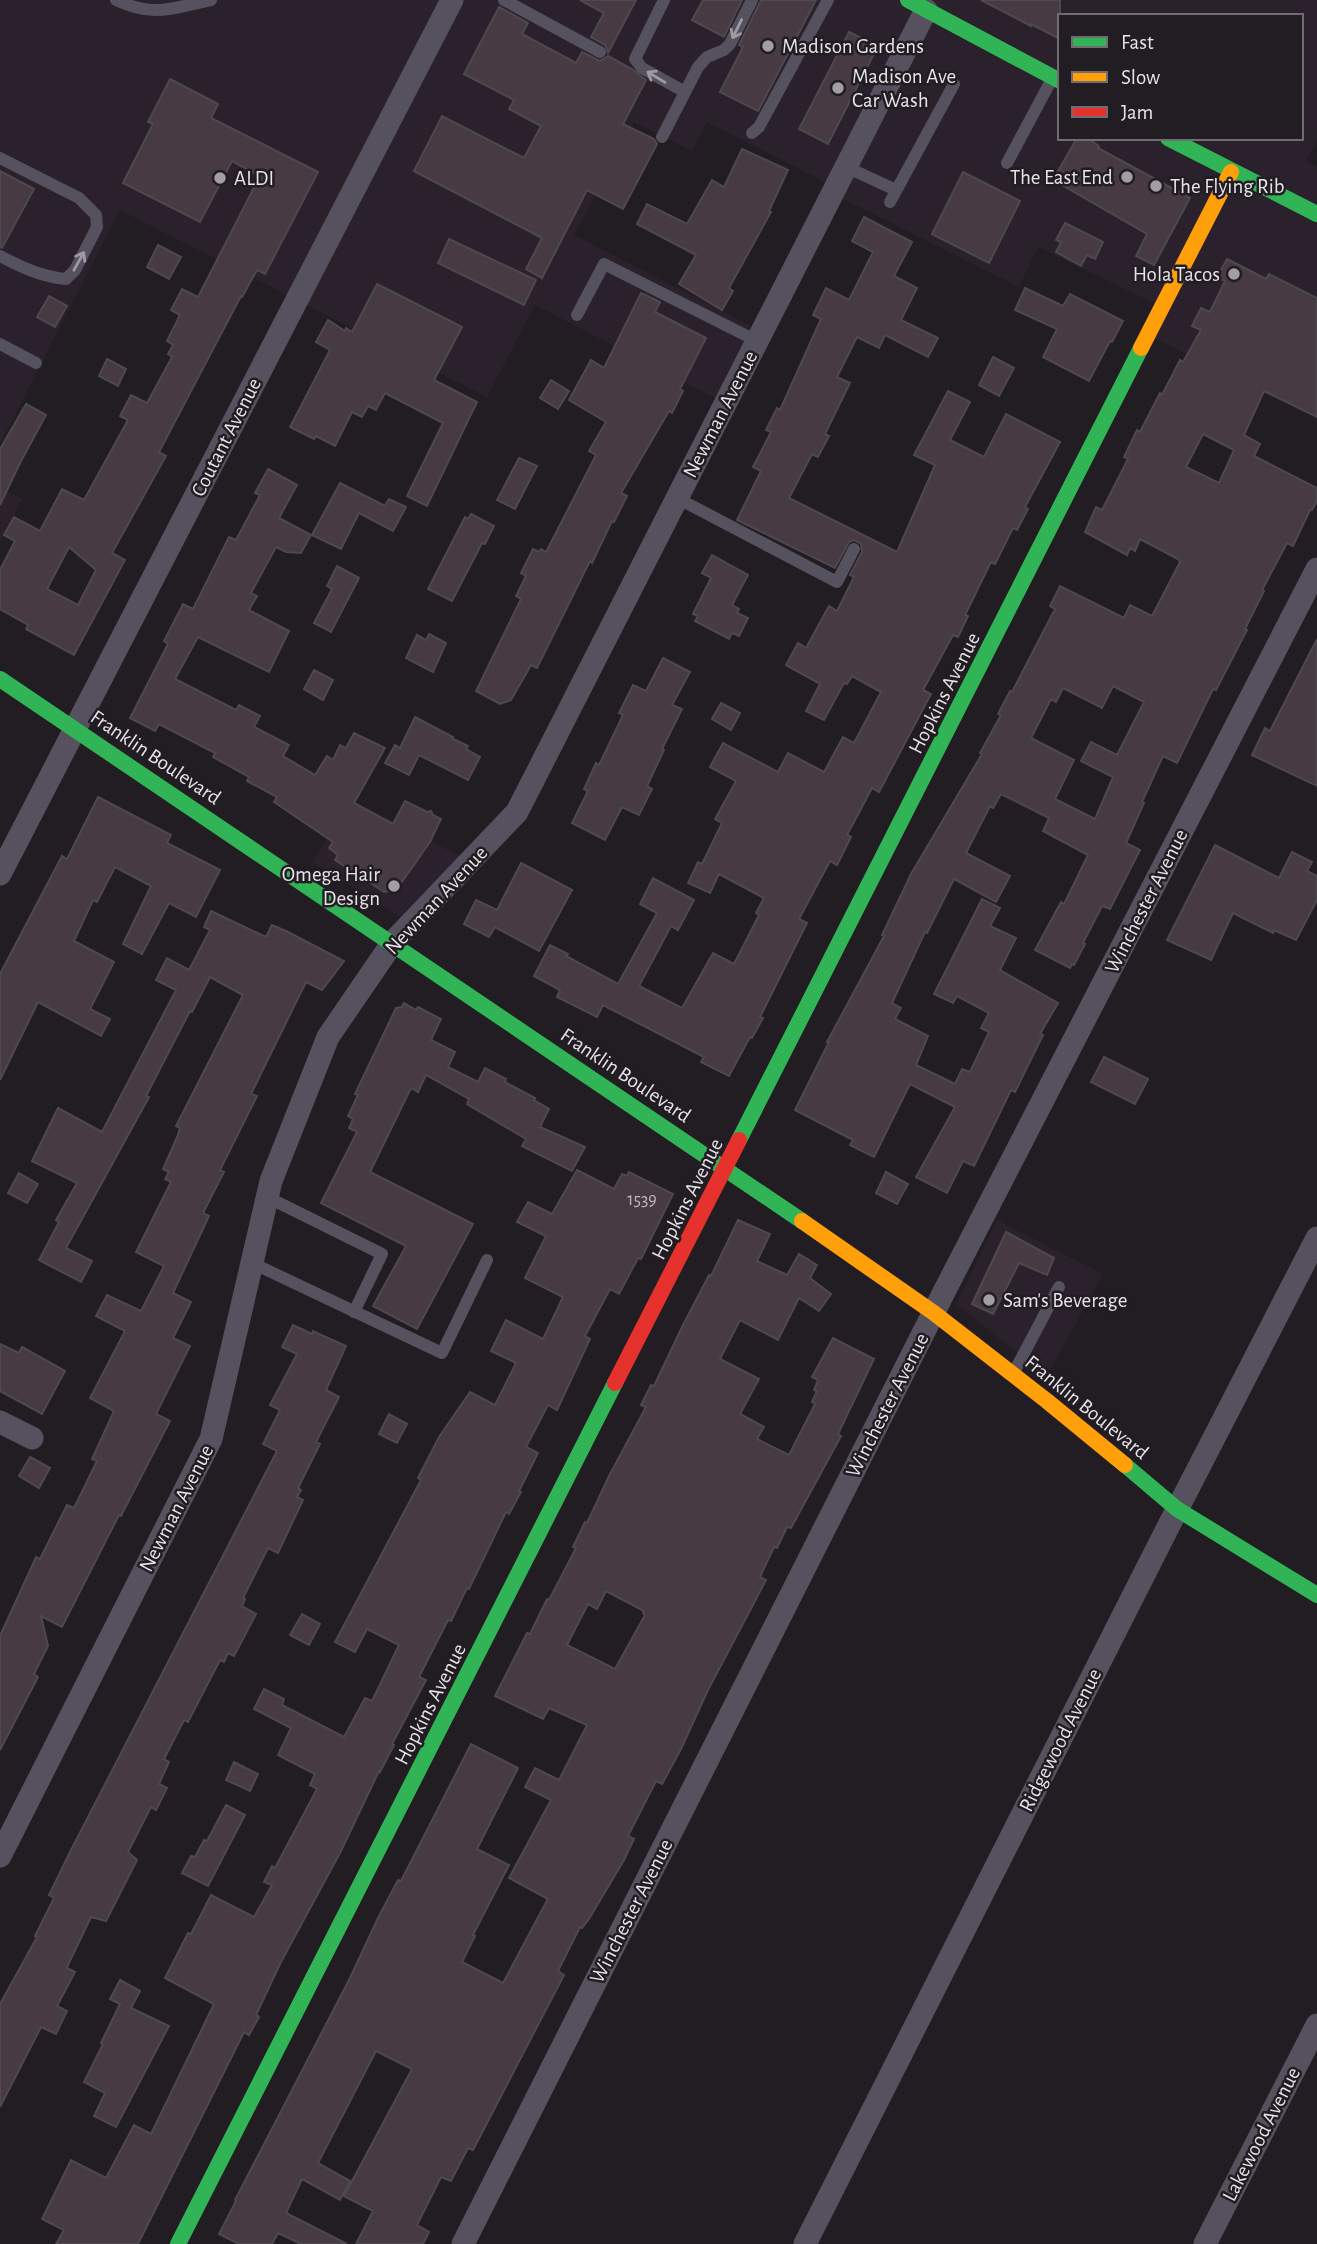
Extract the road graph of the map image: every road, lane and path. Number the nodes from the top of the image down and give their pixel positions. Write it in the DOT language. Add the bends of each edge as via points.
graph roads {
  1 [pos="116,0"];
  2 [pos="211,0"];
  3 [pos="452,0"];
  4 [pos="504,0"];
  5 [pos="664,0"];
  6 [pos="752,0"];
  7 [pos="828,0"];
  8 [pos="917,5"];
  9 [pos="600,52"];
  10 [pos="1056,79"];
  11 [pos="954,83"];
  12 [pos="685,92"];
  13 [pos="752,133"];
  14 [pos="663,137"];
  15 [pos="1172,140"];
  16 [pos="0,158"];
  17 [pos="1007,163"];
  18 [pos="846,167"];
  19 [pos="1231,172"];
  20 [pos="1317,214"];
  21 [pos="0,256"];
  22 [pos="577,315"];
  23 [pos="757,341"];
  24 [pos="0,344"];
  25 [pos="36,363"];
  26 [pos="677,498"];
  27 [pos="854,550"];
  28 [pos="1317,569"];
  29 [pos="0,679"];
  30 [pos="75,729"];
  31 [pos="0,874"];
  32 [pos="393,942"];
  33 [pos="726,1168"];
  34 [pos="267,1197"];
  35 [pos="1317,1238"];
  36 [pos="487,1259"];
  37 [pos="252,1263"];
  38 [pos="1059,1287"];
  39 [pos="354,1312"];
  40 [pos="934,1313"];
  41 [pos="1013,1374"];
  42 [pos="0,1422"];
  43 [pos="32,1438"];
  44 [pos="1177,1509"];
  45 [pos="1317,1595"];
  46 [pos="3,1844"];
  47 [pos="1317,2025"];
  48 [pos="178,2244"];
  49 [pos="463,2244"];
  50 [pos="805,2244"];
  51 [pos="1205,2244"];
  1 -- 2 [label="lane" via="140,10 166,10"];
  3 -- 30 [label="street, Coutant Avenue"];
  4 -- 9 [label="lane"];
  12 -- 5 [label="lane, one-way" via="638,64 636,55"];
  6 -- 12 [label="lane, one-way" via="730,44 707,57"];
  7 -- 13 [label="lane"];
  8 -- 10 [label="street"];
  8 -- 18 [label="street, Newman Avenue"];
  10 -- 17 [label="lane"];
  11 -- 18 [label="lane" via="893,196"];
  12 -- 14 [label="lane"];
  15 -- 19 [label="street"];
  21 -- 16 [label="lane, one-way" via="22,268 66,279 97,227 96,215 79,198"];
  18 -- 23 [label="street, Newman Avenue"];
  19 -- 20 [label="street"];
  19 -- 33 [label="street, Hopkins Avenue"];
  22 -- 23 [label="lane" via="604,264"];
  23 -- 26 [label="street, Newman Avenue"];
  24 -- 25 [label="lane"];
  26 -- 27 [label="lane" via="838,582"];
  26 -- 32 [label="street, Newman Avenue" via="517,812"];
  28 -- 40 [label="street, Winchester Avenue"];
  29 -- 30 [label="street, Franklin Boulevard"];
  30 -- 31 [label="street, Coutant Avenue"];
  30 -- 32 [label="street, Franklin Boulevard"];
  32 -- 33 [label="street, Franklin Boulevard"];
  32 -- 34 [label="street, Newman Avenue" via="328,1037"];
  33 -- 40 [label="street, Franklin Boulevard"];
  33 -- 48 [label="street, Hopkins Avenue"];
  34 -- 37 [label="street, Newman Avenue"];
  34 -- 39 [label="lane" via="382,1254"];
  35 -- 44 [label="street, Ridgewood Avenue"];
  36 -- 39 [label="lane" via="442,1353"];
  37 -- 39 [label="lane"];
  37 -- 46 [label="street, Newman Avenue" via="211,1439"];
  38 -- 41 [label="lane"];
  40 -- 41 [label="street, Franklin Boulevard"];
  40 -- 49 [label="street, Winchester Avenue"];
  41 -- 44 [label="street, Franklin Boulevard"];
  42 -- 43 [label="street"];
  44 -- 45 [label="street, Franklin Boulevard"];
  44 -- 50 [label="street, Ridgewood Avenue"];
  47 -- 51 [label="street, Lakewood Avenue"];
}
